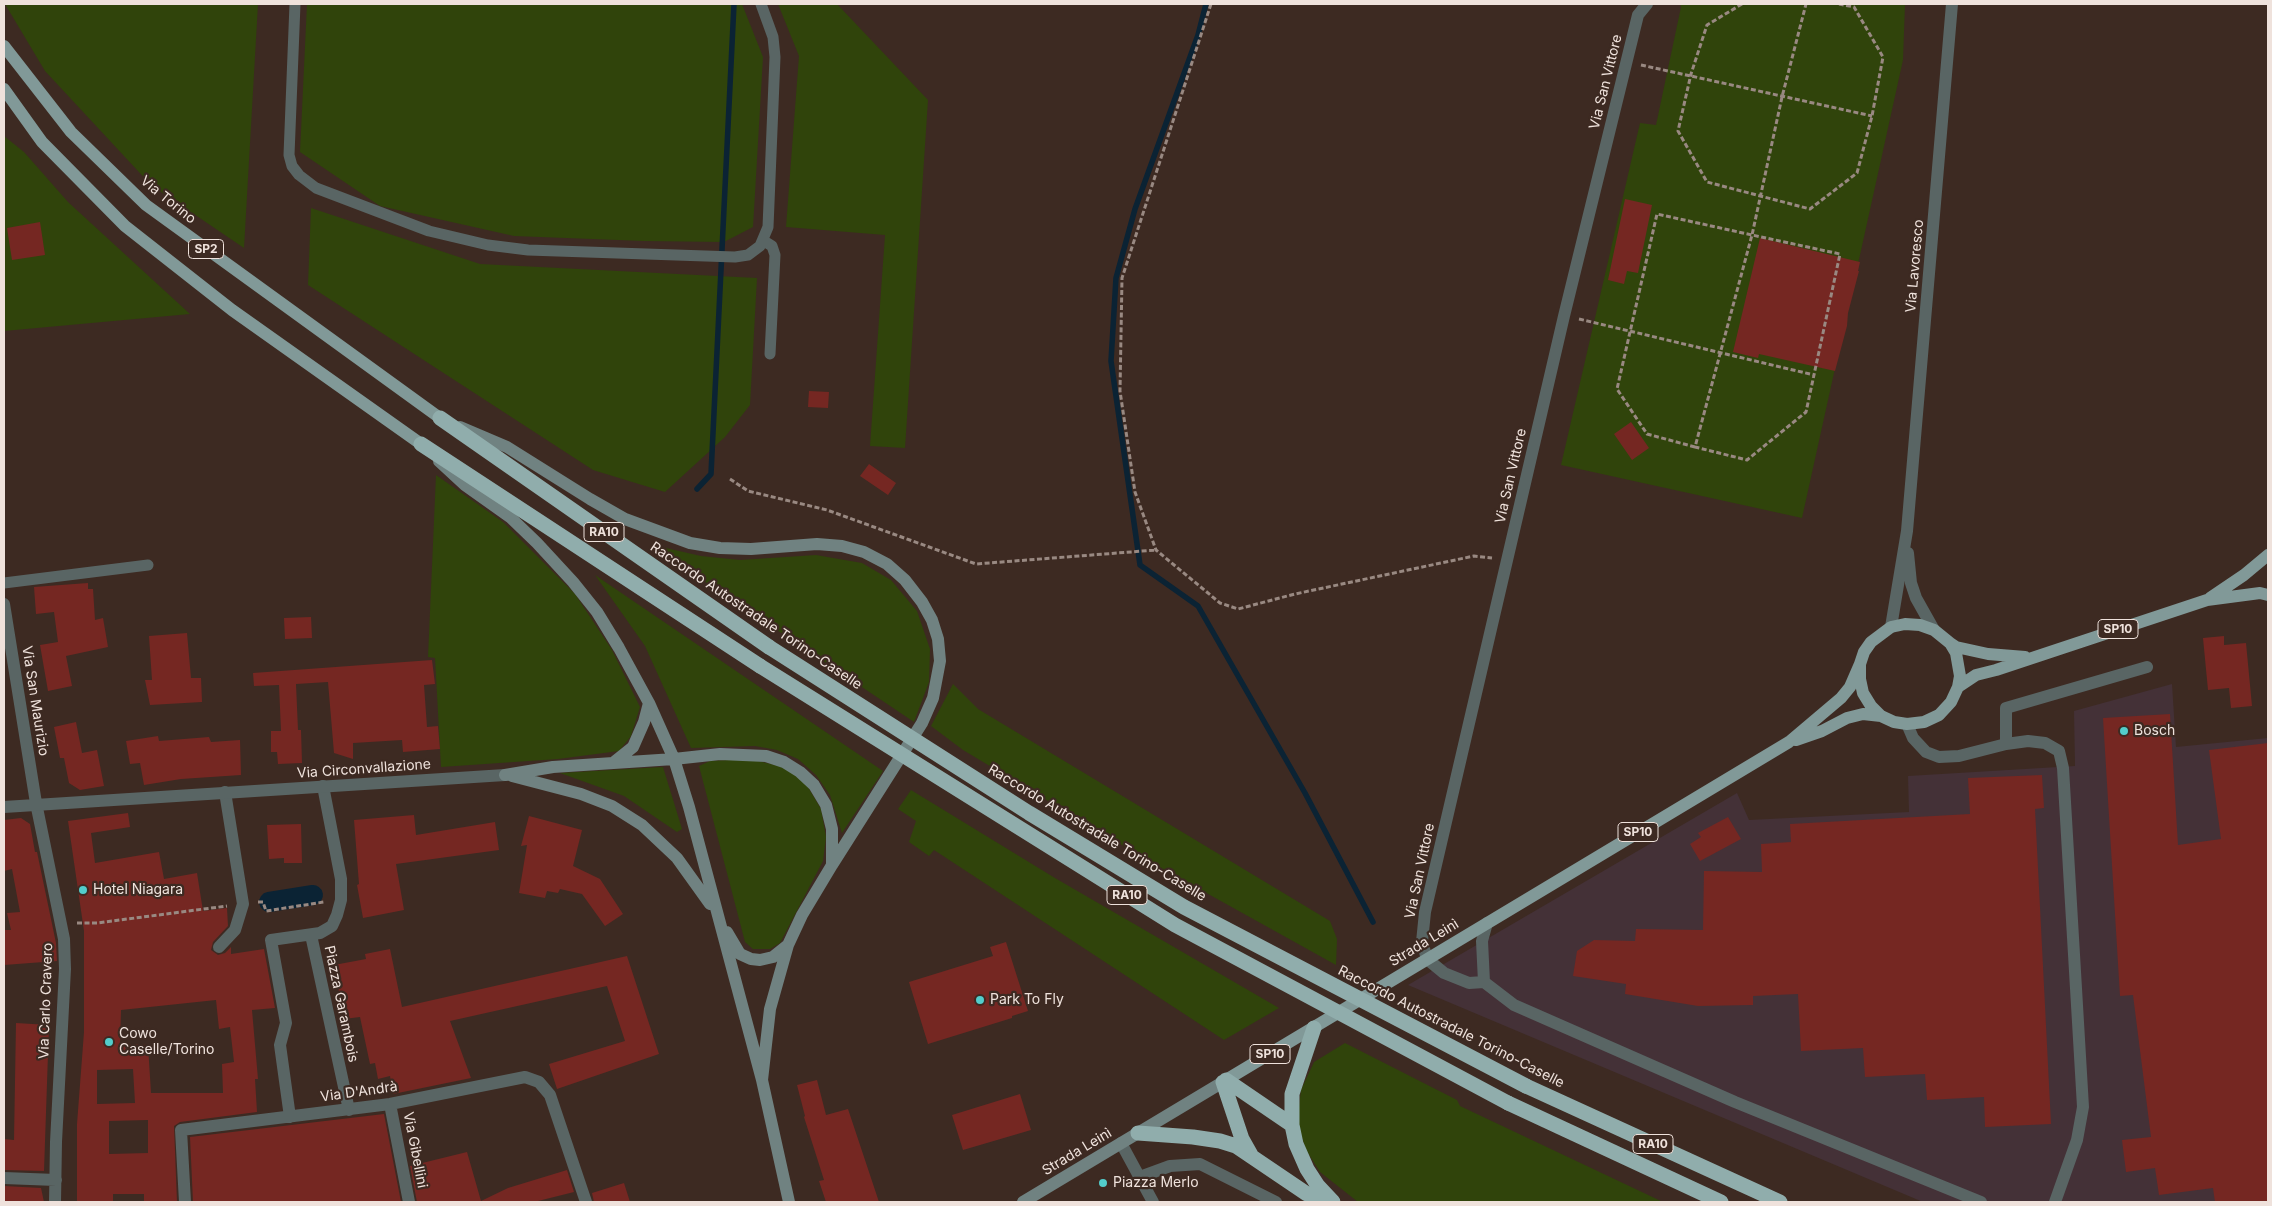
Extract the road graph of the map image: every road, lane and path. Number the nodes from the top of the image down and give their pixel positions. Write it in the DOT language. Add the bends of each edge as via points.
graph roads {
  1 [pos="295,4"];
  2 [pos="762,4"];
  3 [pos="1211,4"];
  4 [pos="1647,4"];
  5 [pos="1742,4"];
  6 [pos="1806,4"];
  7 [pos="1839,4"];
  8 [pos="1952,4"];
  9 [pos="4,46"];
  10 [pos="1626,62"];
  11 [pos="1691,74"];
  12 [pos="4,89"];
  13 [pos="1782,97"];
  14 [pos="1872,116"];
  15 [pos="1760,196"];
  16 [pos="1752,235"];
  17 [pos="764,241"];
  18 [pos="1564,316"];
  19 [pos="1630,331"];
  20 [pos="770,354"];
  21 [pos="1720,354"];
  22 [pos="1814,375"];
  23 [pos="440,418"];
  24 [pos="420,444"];
  25 [pos="1695,448"];
  26 [pos="730,479"];
  27 [pos="1906,531"];
  28 [pos="1156,550"];
  29 [pos="2268,555"];
  30 [pos="1507,559"];
  31 [pos="148,565"];
  32 [pos="4,583"];
  33 [pos="2268,595"];
  34 [pos="2206,600"];
  35 [pos="4,604"];
  36 [pos="1891,627"];
  37 [pos="1934,630"];
  38 [pos="1950,643"];
  39 [pos="2030,658"];
  40 [pos="1860,664"];
  41 [pos="2147,667"];
  42 [pos="1958,687"];
  43 [pos="649,703"];
  44 [pos="1881,716"];
  45 [pos="1907,724"];
  46 [pos="1789,742"];
  47 [pos="2006,744"];
  48 [pos="674,759"];
  49 [pos="613,763"];
  50 [pos="505,775"];
  51 [pos="323,786"];
  52 [pos="225,792"];
  53 [pos="36,803"];
  54 [pos="4,807"];
  55 [pos="832,865"];
  56 [pos="341,900"];
  57 [pos="243,904"];
  58 [pos="718,916"];
  59 [pos="61,923"];
  60 [pos="1487,923"];
  61 [pos="311,935"];
  62 [pos="788,945"];
  63 [pos="219,946"];
  64 [pos="1427,959"];
  65 [pos="1484,982"];
  66 [pos="1314,1028"];
  67 [pos="762,1080"];
  68 [pos="1225,1081"];
  69 [pos="390,1104"];
  70 [pos="349,1110"];
  71 [pos="290,1117"];
  72 [pos="1292,1125"];
  73 [pos="1138,1133"];
  74 [pos="1121,1143"];
  75 [pos="1252,1156"];
  76 [pos="1140,1177"];
  77 [pos="4,1178"];
  78 [pos="56,1180"];
  79 [pos="55,1202"];
  80 [pos="185,1202"];
  81 [pos="409,1202"];
  82 [pos="586,1202"];
  83 [pos="789,1202"];
  84 [pos="1023,1202"];
  85 [pos="1154,1202"];
  86 [pos="1276,1202"];
  87 [pos="1325,1202"];
  88 [pos="1333,1202"];
  89 [pos="1721,1202"];
  90 [pos="1780,1202"];
  91 [pos="1982,1202"];
  92 [pos="2054,1202"];
  1 -- 17 [label="lane" via="289,155 295,171 323,191 450,237 528,250 735,258 755,251"];
  2 -- 17 [label="lane" via="776,57 770,207"];
  3 -- 28 [label="path" via="1122,278 1120,391 1135,492"];
  4 -- 10 [label="street, Via San Vittore" via="1638,16"];
  5 -- 11 [label="path" via="1707,25"];
  6 -- 13 [label="path"];
  7 -- 14 [label="path" via="1854,7 1883,57"];
  8 -- 27 [label="street, Via Lavoresco"];
  9 -- 23 [label="main road, Via Torino / SP2" via="71,132 146,205"];
  10 -- 11 [label="path"];
  10 -- 18 [label="street, Via San Vittore"];
  11 -- 13 [label="path"];
  11 -- 15 [label="path" via="1678,131 1702,174 1707,182"];
  12 -- 24 [label="main road, SP2" via="42,142 125,226 232,310"];
  13 -- 14 [label="path"];
  13 -- 15 [label="path"];
  14 -- 15 [label="path" via="1857,173 1810,209"];
  15 -- 16 [label="path"];
  16 -- 19 [label="path" via="1657,214"];
  16 -- 21 [label="path"];
  16 -- 22 [label="path" via="1840,254"];
  17 -- 20 [label="lane" via="772,246 776,255"];
  18 -- 19 [label="path"];
  18 -- 30 [label="street, Via San Vittore"];
  19 -- 21 [label="path"];
  19 -- 25 [label="path" via="1617,389 1647,434"];
  21 -- 22 [label="path"];
  21 -- 25 [label="path"];
  22 -- 25 [label="path" via="1806,412 1747,460"];
  23 -- 55 [label="main road, SP2" via="507,447 625,519 663,534 720,548 751,550 817,544 842,546 879,560 905,580 922,602 938,639 940,662 934,698 922,723"];
  23 -- 90 [label="highway, Raccordo Autostradale Torino-Caselle / RA10, bridge" via="769,647 1029,813 1184,907 1526,1086"];
  24 -- 43 [label="main road, SP2" via="465,485 510,517 573,582 619,648"];
  24 -- 89 [label="highway, RA10, bridge" via="760,666 1175,925 1508,1103"];
  26 -- 28 [label="path" via="748,491 827,510 976,564"];
  27 -- 36 [label="street"];
  27 -- 37 [label="street" via="1911,583"];
  28 -- 30 [label="path" via="1220,603 1238,609 1474,556"];
  29 -- 34 [label="main road, SP10"];
  30 -- 64 [label="street, Via San Vittore" via="1425,912 1422,942"];
  31 -- 32 [label="lane"];
  33 -- 34 [label="main road, SP10" via="2260,593"];
  34 -- 39 [label="main road, SP10"];
  35 -- 53 [label="street, Via San Maurizio"];
  36 -- 37 [label="main road, SP10" via="1913,624"];
  36 -- 40 [label="main road, SP10" via="1871,642"];
  37 -- 38 [label="main road, SP10"];
  38 -- 39 [label="main road, SP10" via="1988,654"];
  38 -- 42 [label="main road, SP10" via="1959,664"];
  39 -- 42 [label="main road, SP10" via="1976,675"];
  40 -- 44 [label="main road" via="1863,693"];
  40 -- 46 [label="main road, Strada Leinì / SP10" via="1841,698"];
  41 -- 47 [label="street" via="2006,708"];
  42 -- 45 [label="main road, SP10" via="1951,702 1939,715 1924,722"];
  43 -- 48 [label="main road, SP2"];
  43 -- 49 [label="main road" via="633,747"];
  44 -- 45 [label="main road, SP10"];
  44 -- 46 [label="main road, Strada Leinì / SP10" via="1863,714 1847,718"];
  45 -- 47 [label="street" via="1913,738 1926,752 1939,757 1959,756"];
  46 -- 60 [label="main road, Strada Leinì / SP10"];
  47 -- 92 [label="street" via="2045,743 2058,752 2063,768 2083,1107 2078,1140"];
  48 -- 49 [label="main road"];
  48 -- 55 [label="main road" via="745,754 766,756 800,772 814,785 826,805 832,829"];
  48 -- 58 [label="main road, SP2"];
  49 -- 50 [label="main road" via="553,766"];
  50 -- 51 [label="street, Via Circonvallazione"];
  50 -- 58 [label="main road" via="581,794 612,806 642,825 677,858"];
  51 -- 52 [label="street, Via Circonvallazione"];
  51 -- 56 [label="street, Piazza Garambois" via="341,879"];
  52 -- 53 [label="street, Via Circonvallazione"];
  52 -- 57 [label="street"];
  53 -- 54 [label="street, Via Circonvallazione"];
  53 -- 59 [label="street, Via Carlo Cravero"];
  55 -- 62 [label="main road, SP2"];
  56 -- 57 [label="path" via="266,911 263,902"];
  56 -- 61 [label="street, Piazza Garambois" via="332,926"];
  57 -- 59 [label="path" via="97,923"];
  57 -- 63 [label="street" via="235,930"];
  58 -- 62 [label="main road" via="740,954 751,959 773,957"];
  58 -- 67 [label="main road, SP2"];
  59 -- 78 [label="street, Via Carlo Cravero" via="65,969"];
  60 -- 64 [label="main road, Strada Leinì / SP10"];
  60 -- 65 [label="street" via="1482,940"];
  61 -- 70 [label="street, Piazza Garambois"];
  61 -- 71 [label="street, Piazza Garambois" via="270,940 286,1023 280,1045"];
  62 -- 67 [label="main road, SP2" via="770,1010"];
  64 -- 65 [label="street" via="1444,973 1469,983"];
  64 -- 66 [label="main road, Strada Leinì / SP10"];
  65 -- 91 [label="street" via="1514,1005 1533,1014 1735,1102"];
  66 -- 68 [label="main road, Strada Leinì / SP10"];
  66 -- 72 [label="highway" via="1292,1094"];
  67 -- 83 [label="main road, SP2"];
  68 -- 72 [label="highway"];
  68 -- 73 [label="main road, Strada Leinì / SP10"];
  68 -- 75 [label="highway" via="1242,1139"];
  69 -- 70 [label="street, Via D'Andrà"];
  69 -- 81 [label="street, Via Gibellini"];
  69 -- 82 [label="street, Via D'Andrà" via="525,1077 539,1082 550,1095"];
  70 -- 71 [label="street, Via D'Andrà"];
  71 -- 80 [label="street, Via D'Andrà" via="181,1130"];
  72 -- 88 [label="highway" via="1307,1169"];
  73 -- 74 [label="main road, Strada Leinì / SP10"];
  73 -- 75 [label="highway" via="1220,1141"];
  74 -- 76 [label="street"];
  74 -- 84 [label="main road, Strada Leinì / SP10"];
  75 -- 87 [label="highway" via="1307,1194"];
  76 -- 85 [label="street"];
  76 -- 86 [label="street" via="1170,1166 1200,1164"];
  77 -- 78 [label="street"];
  78 -- 79 [label="street, Via Carlo Cravero"];
}
